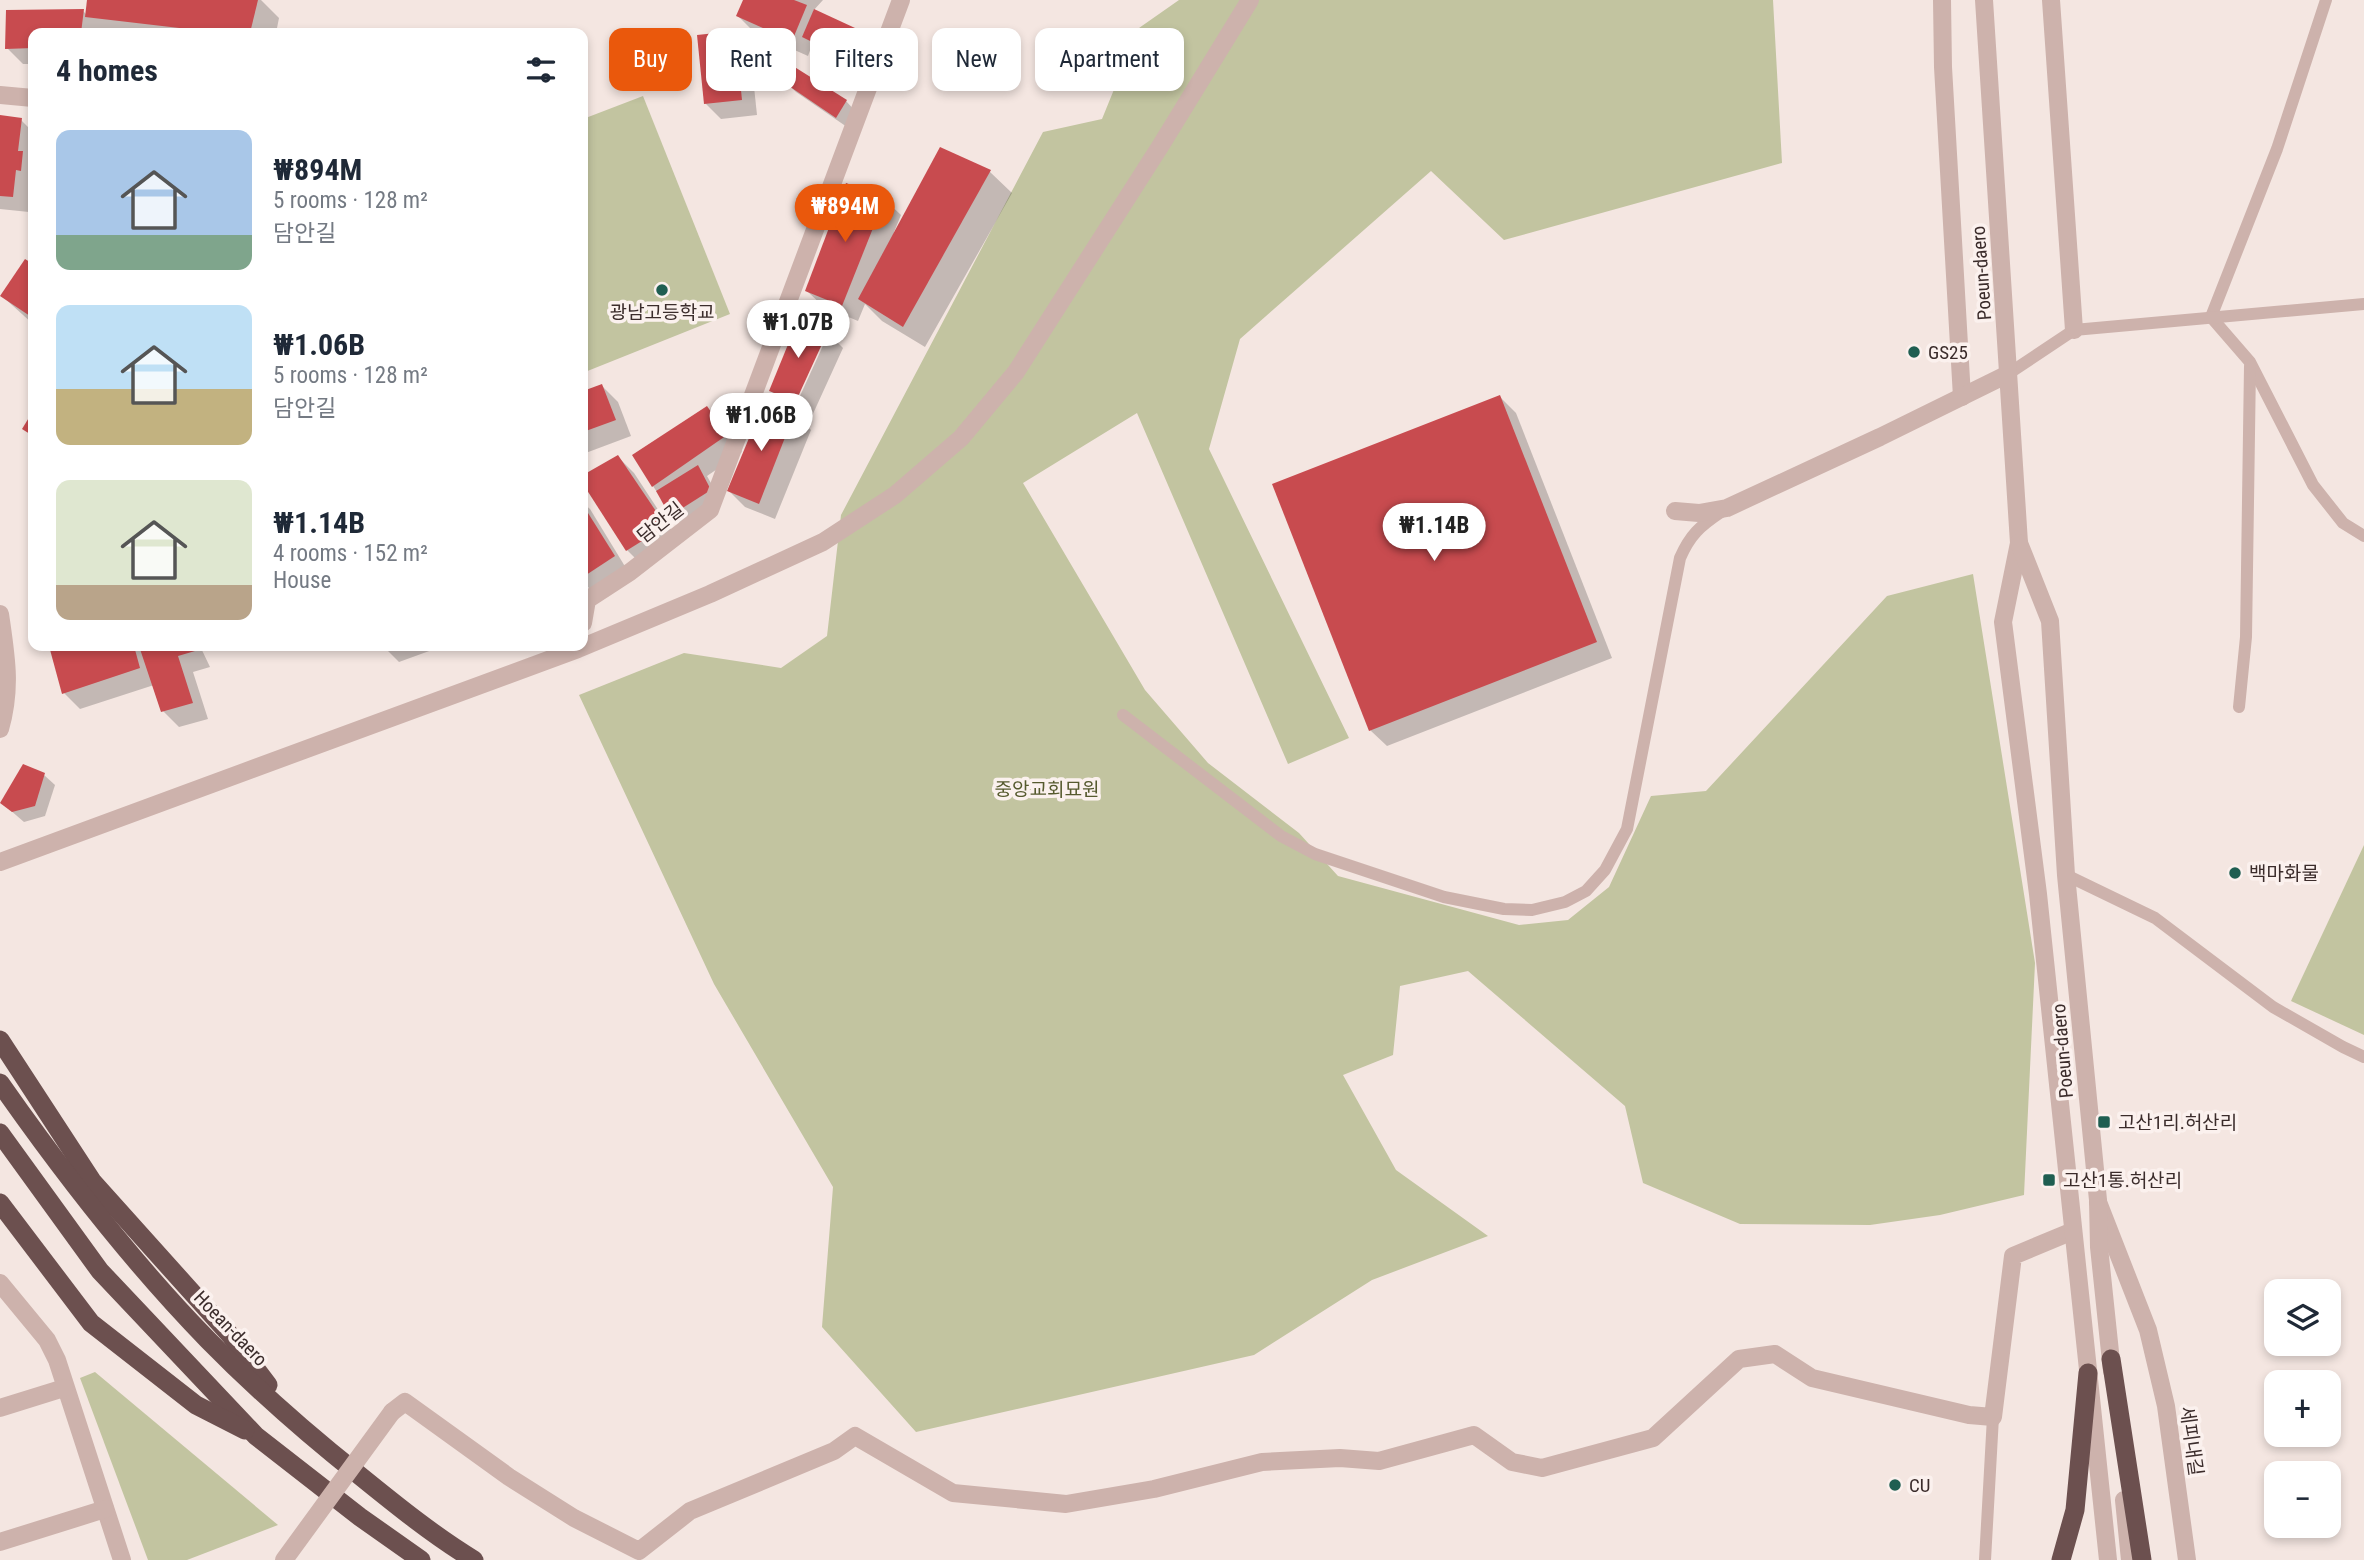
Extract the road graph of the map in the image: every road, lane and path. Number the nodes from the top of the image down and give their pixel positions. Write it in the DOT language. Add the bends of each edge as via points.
graph roads {
  1 [pos="901,0"];
  2 [pos="1250,0"];
  3 [pos="1942,0"];
  4 [pos="1984,0"];
  5 [pos="2051,0"];
  6 [pos="2326,0"];
  7 [pos="0,95"];
  8 [pos="28,98"];
  9 [pos="2364,304"];
  10 [pos="2211,317"];
  11 [pos="2074,330"];
  12 [pos="2250,362"];
  13 [pos="2008,374"];
  14 [pos="1962,397"];
  15 [pos="1727,508"];
  16 [pos="1675,511"];
  17 [pos="2364,536"];
  18 [pos="2019,543"];
  19 [pos="588,599"];
  20 [pos="0,614"];
  21 [pos="588,643"];
  22 [pos="567,651"];
  23 [pos="2239,707"];
  24 [pos="1123,715"];
  25 [pos="0,729"];
  26 [pos="0,862"];
  27 [pos="2066,875"];
  28 [pos="0,1040"];
  29 [pos="2364,1057"];
  30 [pos="0,1083"];
  31 [pos="0,1133"];
  32 [pos="2098,1200"];
  33 [pos="0,1203"];
  34 [pos="2074,1231"];
  35 [pos="0,1283"];
  36 [pos="2111,1359"];
  37 [pos="2088,1373"];
  38 [pos="64,1388"];
  39 [pos="0,1408"];
  40 [pos="1993,1417"];
  41 [pos="303,1430"];
  42 [pos="256,1436"];
  43 [pos="105,1509"];
  44 [pos="0,1542"];
  45 [pos="122,1560"];
  46 [pos="284,1560"];
  47 [pos="421,1560"];
  48 [pos="474,1560"];
  49 [pos="1985,1560"];
  50 [pos="2061,1560"];
  51 [pos="2108,1560"];
  52 [pos="2130,1560"];
  53 [pos="2142,1560"];
  54 [pos="2187,1560"];
  1 -- 19 [label="street, 담안길" via="710,510"];
  2 -- 21 [label="street" via="1016,372 961,438 895,495 824,542"];
  3 -- 14 [label="street"];
  4 -- 13 [label="street, Poeun-daero"];
  5 -- 11 [label="street"];
  6 -- 10 [label="lane" via="2277,149"];
  7 -- 8 [label="street"];
  9 -- 10 [label="lane"];
  10 -- 11 [label="lane"];
  10 -- 12 [label="lane"];
  11 -- 13 [label="lane"];
  12 -- 17 [label="lane" via="2313,485 2343,523"];
  12 -- 23 [label="lane" via="2246,637"];
  13 -- 14 [label="street"];
  13 -- 18 [label="street, Poeun-daero"];
  14 -- 15 [label="street"];
  15 -- 16 [label="street"];
  15 -- 24 [label="lane" via="1702,525 1680,558 1627,829 1605,870 1586,891 1565,902 1532,910 1504,909 1444,897 1315,854 1281,836"];
  18 -- 27 [label="street, Poeun-daero" via="2050,621"];
  18 -- 34 [label="street, Poeun-daero" via="2003,622"];
  20 -- 25 [label="street" via="9,674"];
  22 -- 26 [label="street"];
  27 -- 29 [label="lane" via="2155,918 2273,1007"];
  27 -- 32 [label="street, Poeun-daero"];
  28 -- 41 [label="highway" via="92,1181 231,1336"];
  30 -- 41 [label="highway, Hoean-daero" via="120,1241 207,1340"];
  31 -- 42 [label="highway" via="100,1271"];
  32 -- 36 [label="street, Poeun-daero"];
  32 -- 54 [label="street, 세피내길" via="2148,1330 2166,1406"];
  33 -- 42 [label="highway" via="91,1323 195,1405"];
  34 -- 37 [label="street, Poeun-daero"];
  34 -- 40 [label="street" via="2013,1256"];
  35 -- 38 [label="street" via="47,1340"];
  36 -- 52 [label="street, Poeun-daero"];
  36 -- 53 [label="highway"];
  37 -- 50 [label="highway" via="2075,1510"];
  37 -- 51 [label="street, Poeun-daero"];
  38 -- 39 [label="street"];
  38 -- 43 [label="street"];
  40 -- 46 [label="street, bridge" via="1812,1378 1775,1354 1739,1359 1653,1438 1542,1468 1512,1462 1474,1436 1379,1461 1262,1462 1154,1489 1066,1504 953,1493 855,1436 834,1451 690,1511 639,1551 563,1512 405,1402 392,1412"];
  40 -- 49 [label="lane"];
  41 -- 48 [label="highway, Hoean-daero" via="437,1538"];
  42 -- 47 [label="highway"];
  43 -- 44 [label="street"];
  43 -- 45 [label="street"];
}
